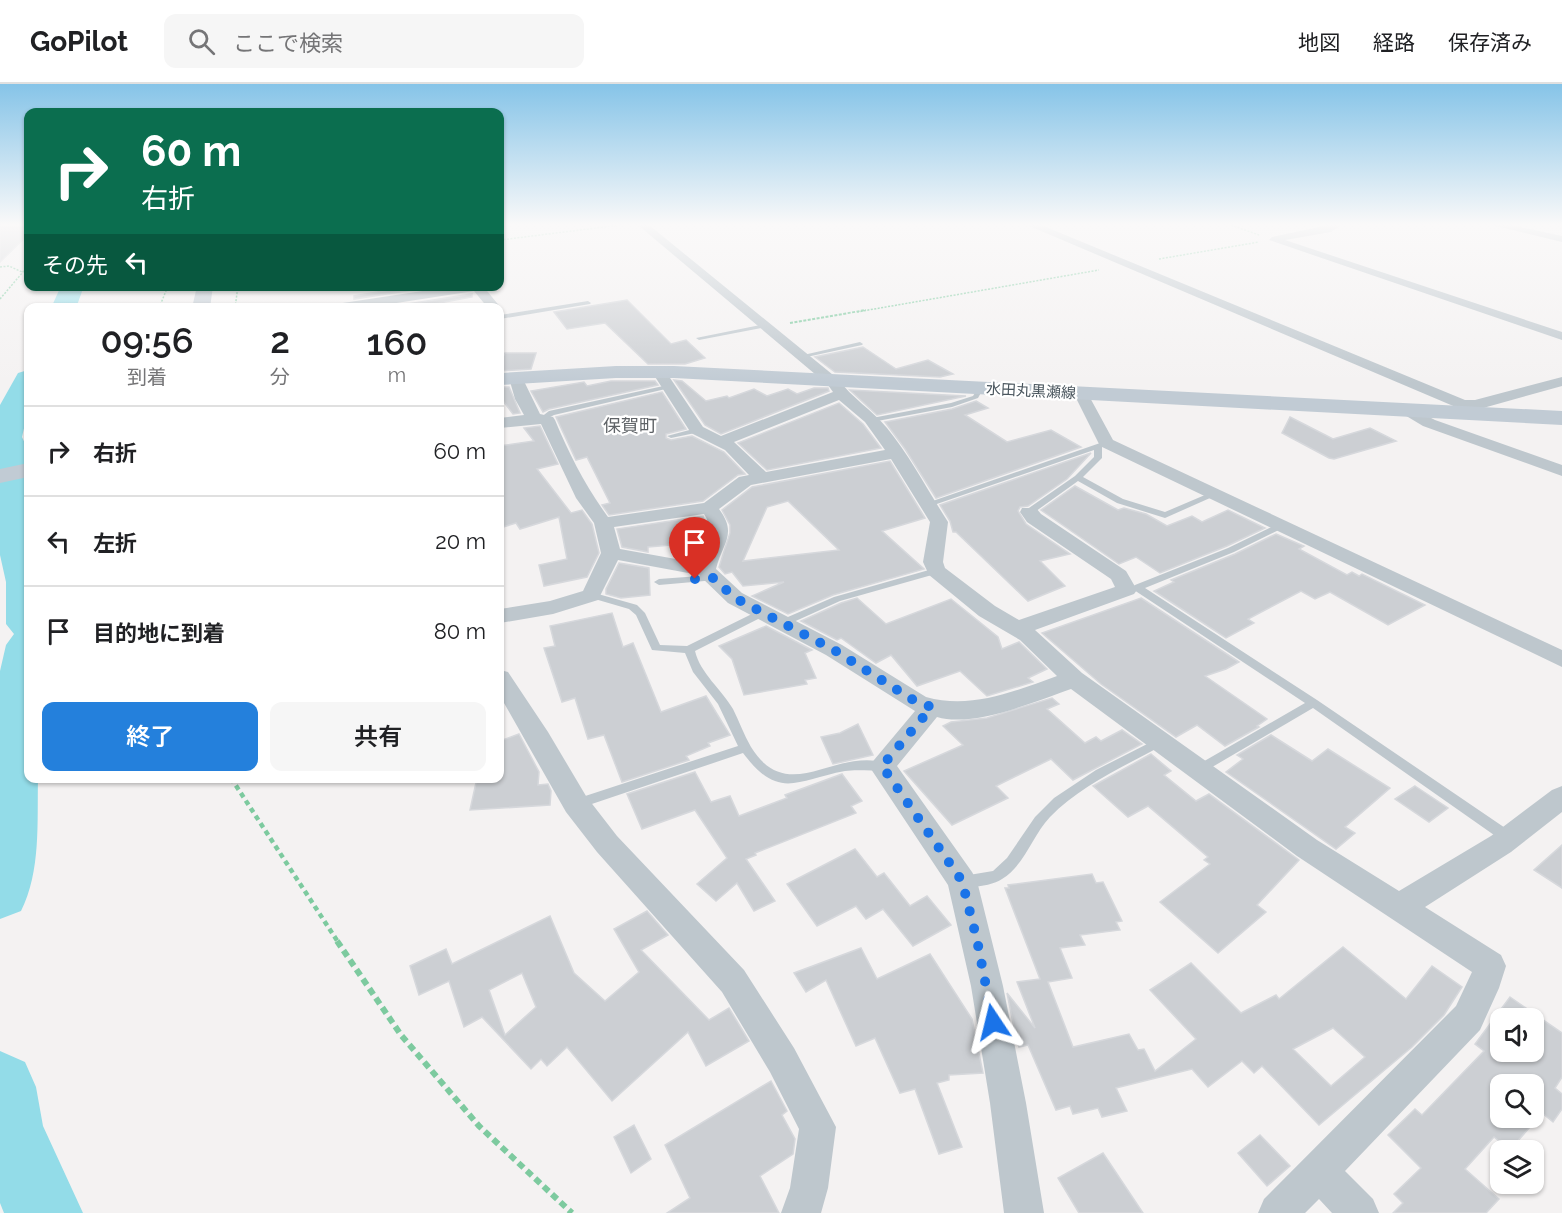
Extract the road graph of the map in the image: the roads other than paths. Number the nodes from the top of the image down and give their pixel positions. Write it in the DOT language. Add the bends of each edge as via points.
graph roads {
  1 [pos="708,278"];
  2 [pos="1157,278"];
  3 [pos="1387,278"];
  4 [pos="449,291"];
  5 [pos="480,291"];
  6 [pos="369,303"];
  7 [pos="490,303"];
  8 [pos="588,303"];
  9 [pos="504,317"];
  10 [pos="766,326"];
  11 [pos="1562,336"];
  12 [pos="699,338"];
  13 [pos="860,344"];
  14 [pos="802,356"];
  15 [pos="508,378"];
  16 [pos="663,380"];
  17 [pos="1562,381"];
  18 [pos="838,388"];
  19 [pos="980,389"];
  20 [pos="1081,394"];
  21 [pos="1467,410"];
  22 [pos="1408,411"];
  23 [pos="539,418"];
  24 [pos="1562,418"];
  25 [pos="872,420"];
  26 [pos="504,422"];
  27 [pos="697,430"];
  28 [pos="671,436"];
  29 [pos="722,441"];
  30 [pos="1102,445"];
  31 [pos="896,453"];
  32 [pos="24,471"];
  33 [pos="1562,471"];
  34 [pos="0,476"];
  35 [pos="762,478"];
  36 [pos="1078,478"];
  37 [pos="1215,494"];
  38 [pos="928,504"];
  39 [pos="709,508"];
  40 [pos="1029,512"];
  41 [pos="603,523"];
  42 [pos="1282,525"];
  43 [pos="611,553"];
  44 [pos="936,571"];
  45 [pos="709,574"];
  46 [pos="659,582"];
  47 [pos="1132,589"];
  48 [pos="591,595"];
  49 [pos="762,613"];
  50 [pos="504,615"];
  51 [pos="785,622"];
  52 [pos="1016,628"];
  53 [pos="689,650"];
  54 [pos="1562,659"];
  55 [pos="1074,679"];
  56 [pos="504,684"];
  57 [pos="1313,703"];
  58 [pos="932,707"];
  59 [pos="1159,742"];
  60 [pos="745,748"];
  61 [pos="882,766"];
  62 [pos="1198,770"];
  63 [pos="1562,797"];
  64 [pos="576,804"];
  65 [pos="1510,838"];
  66 [pos="962,881"];
  67 [pos="1396,905"];
  68 [pos="1320,1172"];
  69 [pos="801,1213"];
  70 [pos="1024,1213"];
  71 [pos="1278,1213"];
  72 [pos="1359,1213"];
  1 -- 10 [label="street"];
  2 -- 21 [label="street"];
  3 -- 11 [label="street"];
  4 -- 6 [label="street"];
  5 -- 7 [label="street"];
  8 -- 9 [label="lane"];
  10 -- 12 [label="lane"];
  10 -- 14 [label="street"];
  13 -- 14 [label="lane"];
  14 -- 18 [label="street"];
  15 -- 16 [label="main road, 水田丸黒瀬線"];
  15 -- 23 [label="street"];
  16 -- 18 [label="main road, 水田丸黒瀬線"];
  16 -- 23 [label="lane"];
  16 -- 27 [label="street"];
  17 -- 21 [label="street"];
  18 -- 19 [label="main road, 水田丸黒瀬線"];
  18 -- 25 [label="street"];
  18 -- 29 [label="street" via="830,397"];
  19 -- 20 [label="main road, 水田丸黒瀬線"];
  19 -- 25 [label="lane" via="976,397 952,405"];
  20 -- 22 [label="main road, 水田丸黒瀬線"];
  20 -- 30 [label="street"];
  21 -- 22 [label="main road, 水田丸黒瀬線"];
  21 -- 24 [label="main road, 水田丸黒瀬線"];
  22 -- 33 [label="street" via="1429,423"];
  23 -- 26 [label="street"];
  23 -- 41 [label="street" via="552,428 585,498"];
  25 -- 31 [label="street"];
  27 -- 28 [label="lane"];
  27 -- 29 [label="street"];
  29 -- 35 [label="street"];
  30 -- 36 [label="lane" via="1098,458"];
  30 -- 37 [label="street"];
  30 -- 38 [label="lane"];
  31 -- 35 [label="street"];
  31 -- 38 [label="street"];
  32 -- 34 [label="main road"];
  35 -- 39 [label="street" via="745,481"];
  36 -- 37 [label="lane" via="1120,501 1165,515"];
  36 -- 40 [label="lane"];
  37 -- 42 [label="street"];
  38 -- 44 [label="street" via="939,522 933,561"];
  39 -- 41 [label="street"];
  39 -- 45 [label="street" via="721,531 719,543 707,561"];
  40 -- 47 [label="street" via="1119,575"];
  41 -- 43 [label="street"];
  42 -- 47 [label="lane"];
  42 -- 54 [label="street"];
  43 -- 45 [label="street"];
  43 -- 48 [label="street"];
  44 -- 51 [label="lane" via="837,599"];
  44 -- 52 [label="street"];
  45 -- 46 [label="lane"];
  45 -- 49 [label="street" via="735,598"];
  47 -- 52 [label="street"];
  47 -- 57 [label="lane"];
  48 -- 50 [label="street" via="553,607"];
  48 -- 53 [label="lane" via="633,607 640,613 656,648"];
  49 -- 51 [label="street"];
  49 -- 53 [label="lane"];
  51 -- 58 [label="street" via="918,703"];
  52 -- 55 [label="street"];
  53 -- 60 [label="lane" via="691,660 732,717"];
  55 -- 58 [label="street" via="999,705 942,710"];
  55 -- 59 [label="street"];
  56 -- 64 [label="street"];
  57 -- 62 [label="lane"];
  57 -- 65 [label="lane"];
  58 -- 61 [label="street"];
  59 -- 62 [label="street"];
  59 -- 66 [label="lane" via="1096,777 1046,814 1014,861 997,876"];
  60 -- 61 [label="lane" via="774,777 791,780 843,767"];
  60 -- 64 [label="lane"];
  61 -- 66 [label="street"];
  62 -- 67 [label="street" via="1307,848"];
  63 -- 65 [label="street"];
  64 -- 69 [label="street" via="607,844 733,981 801,1095 818,1127 809,1188"];
  65 -- 67 [label="street" via="1409,901"];
  66 -- 70 [label="street" via="987,986"];
  67 -- 68 [label="street" via="1490,966 1468,1017"];
  68 -- 71 [label="street"];
  68 -- 72 [label="street"];
}
